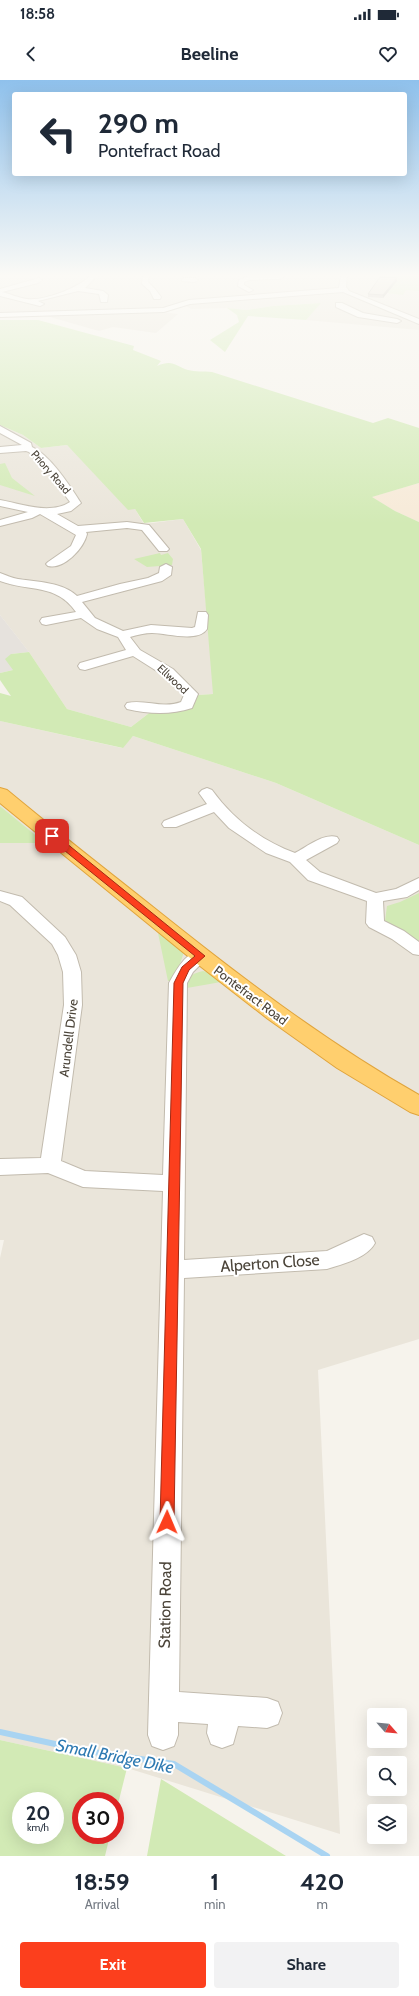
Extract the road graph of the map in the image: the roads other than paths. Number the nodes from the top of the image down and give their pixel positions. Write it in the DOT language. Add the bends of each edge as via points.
graph roads {
  1 [pos="0,428"];
  2 [pos="27,448"];
  3 [pos="0,450"];
  4 [pos="0,503"];
  5 [pos="42,511"];
  6 [pos="0,523"];
  7 [pos="76,529"];
  8 [pos="163,549"];
  9 [pos="52,564"];
  10 [pos="166,567"];
  11 [pos="2,580"];
  12 [pos="76,600"];
  13 [pos="84,614"];
  14 [pos="202,615"];
  15 [pos="45,621"];
  16 [pos="123,635"];
  17 [pos="134,652"];
  18 [pos="85,666"];
  19 [pos="187,705"];
  20 [pos="132,706"];
  21 [pos="201,710"];
  22 [pos="207,793"];
  23 [pos="0,794"];
  24 [pos="216,806"];
  25 [pos="170,824"];
  26 [pos="331,840"];
  27 [pos="296,859"];
  28 [pos="419,883"];
  29 [pos="0,896"];
  30 [pos="375,898"];
  31 [pos="419,950"];
  32 [pos="200,956"];
  33 [pos="419,1106"];
  34 [pos="50,1166"];
  35 [pos="0,1167"];
  36 [pos="174,1184"];
  37 [pos="364,1243"];
  38 [pos="172,1270"];
  39 [pos="163,1706"];
  40 [pos="267,1713"];
  41 [pos="163,1735"];
  1 -- 2 [label="street, Priory Road" via="26,443"];
  2 -- 3 [label="street"];
  2 -- 5 [label="street, Priory Road" via="32,449 48,466 76,503 67,509"];
  4 -- 5 [label="street"];
  5 -- 6 [label="street"];
  5 -- 7 [label="street"];
  7 -- 8 [label="street" via="127,525 145,527"];
  7 -- 9 [label="street" via="82,534 81,542 72,553"];
  10 -- 12 [label="street" via="165,579 118,588"];
  11 -- 12 [label="street" via="50,588"];
  12 -- 13 [label="street"];
  13 -- 15 [label="street"];
  13 -- 16 [label="street" via="108,630"];
  14 -- 16 [label="street" via="201,629 197,631 173,632 151,629"];
  16 -- 17 [label="street" via="125,642"];
  17 -- 18 [label="street"];
  17 -- 19 [label="street, Ellwood" via="150,659 191,694"];
  19 -- 20 [label="street, Ellwood" via="179,709 160,710"];
  19 -- 21 [label="street, Ellwood"];
  22 -- 24 [label="street"];
  23 -- 32 [label="highway, Pontefract Road"];
  24 -- 25 [label="street"];
  24 -- 27 [label="street" via="235,825 272,850"];
  26 -- 27 [label="street"];
  27 -- 30 [label="street" via="314,876"];
  28 -- 30 [label="street" via="401,893"];
  29 -- 34 [label="street, Arundell Drive" via="16,901 59,941 72,972 73,1005"];
  30 -- 31 [label="street" via="375,923"];
  32 -- 33 [label="highway, Pontefract Road" via="310,1039"];
  32 -- 36 [label="street, Station Road" via="186,969 178,983"];
  34 -- 35 [label="street"];
  34 -- 36 [label="street" via="82,1179"];
  36 -- 38 [label="street, Station Road"];
  37 -- 38 [label="street, Alperton Close" via="327,1260"];
  38 -- 39 [label="street, Station Road"];
  39 -- 40 [label="street" via="223,1721"];
  39 -- 41 [label="street, Station Road"];
}
